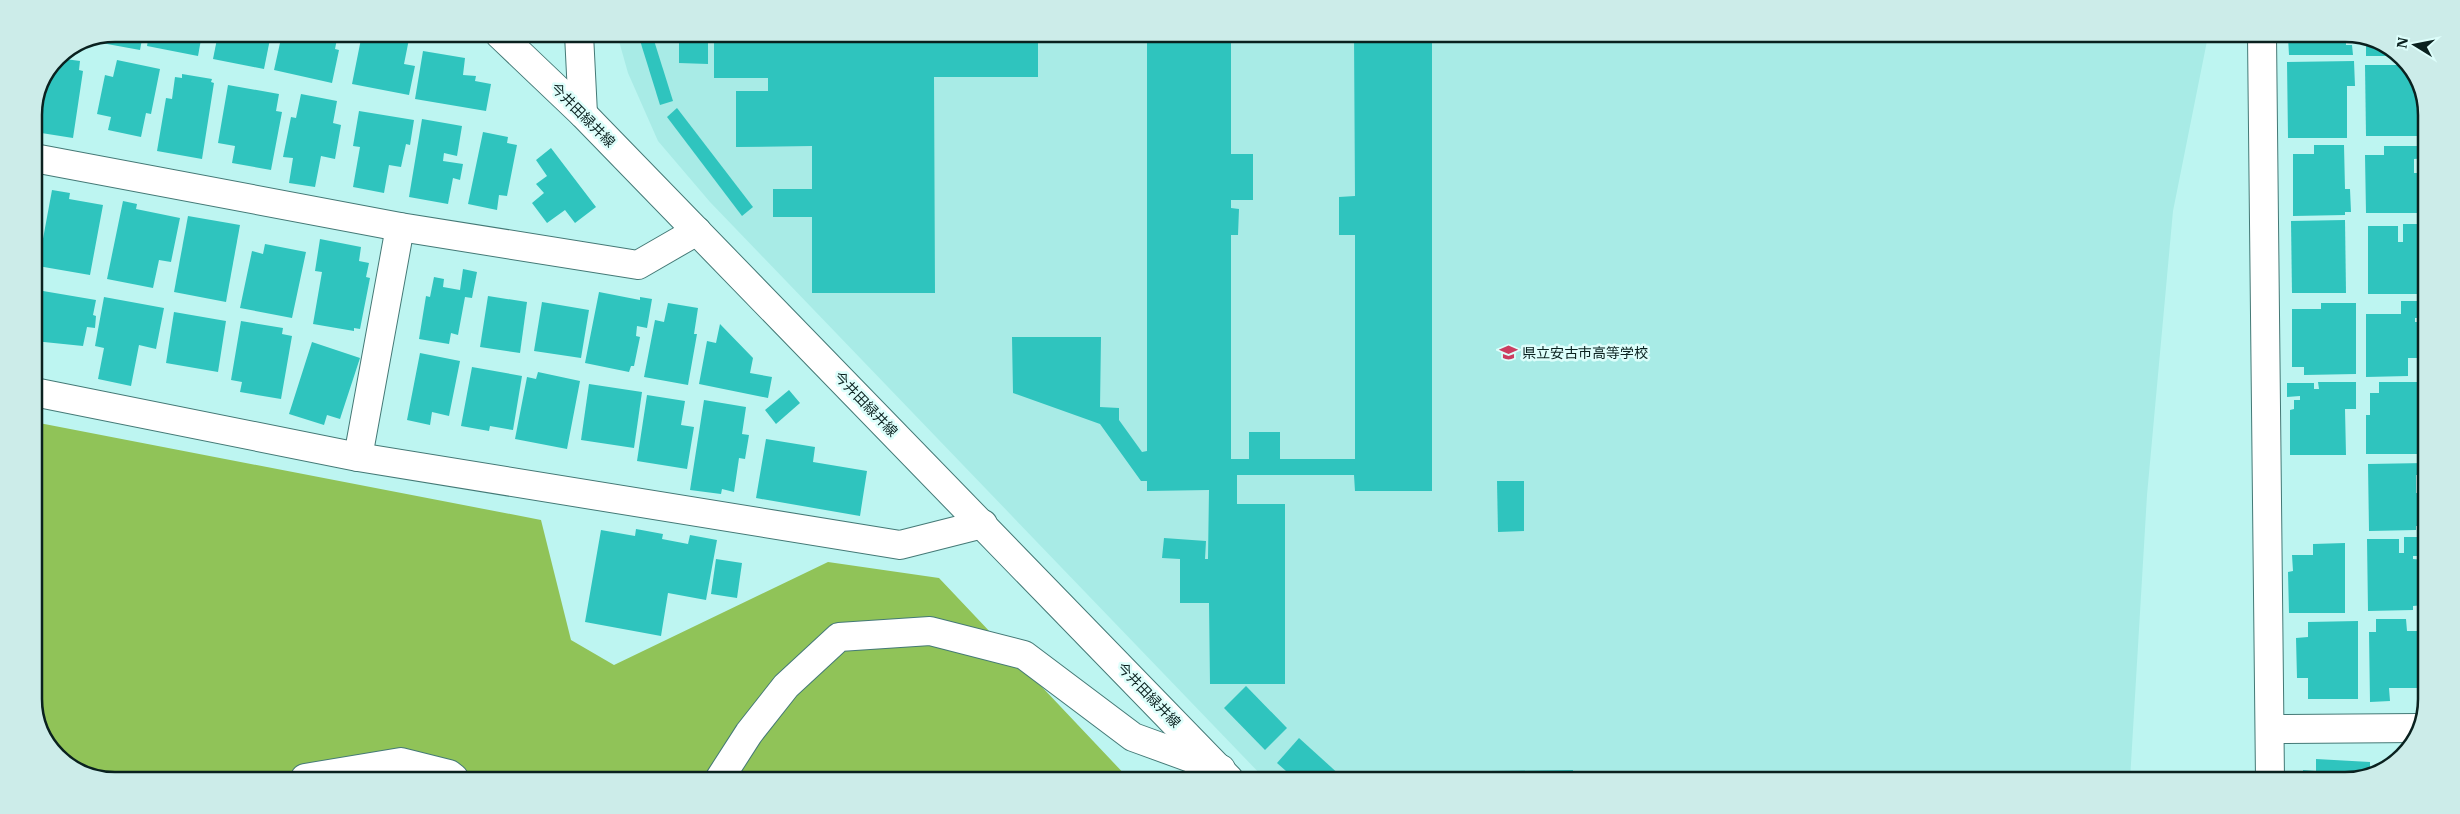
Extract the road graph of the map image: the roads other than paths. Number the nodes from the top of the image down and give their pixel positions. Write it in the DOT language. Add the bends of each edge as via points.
graph roads {
  1 [pos="507,42"];
  2 [pos="579,42"];
  3 [pos="2262,42"];
  4 [pos="583,114"];
  5 [pos="42,160"];
  6 [pos="400,227"];
  7 [pos="697,231"];
  8 [pos="42,394"];
  9 [pos="358,457"];
  10 [pos="984,524"];
  11 [pos="2411,728"];
  12 [pos="2270,729"];
  13 [pos="341,772"];
  14 [pos="442,772"];
  15 [pos="724,772"];
  16 [pos="1220,772"];
  17 [pos="1223,772"];
  18 [pos="2270,772"];
  1 -- 4 [label="street, 今井田緑井線"];
  2 -- 4 [label="street"];
  3 -- 12 [label="street"];
  4 -- 7 [label="street, 今井田緑井線"];
  5 -- 6 [label="street"];
  6 -- 7 [label="street" via="638,265"];
  6 -- 9 [label="street"];
  7 -- 10 [label="street, 今井田緑井線"];
  8 -- 9 [label="street"];
  9 -- 10 [label="street" via="900,545"];
  10 -- 17 [label="street, 今井田緑井線"];
  11 -- 12 [label="street"];
  12 -- 18 [label="street"];
  13 -- 14 [label="street" via="401,762"];
  15 -- 16 [label="street" via="786,686 839,637 930,631 1024,655 1133,736"];
}
